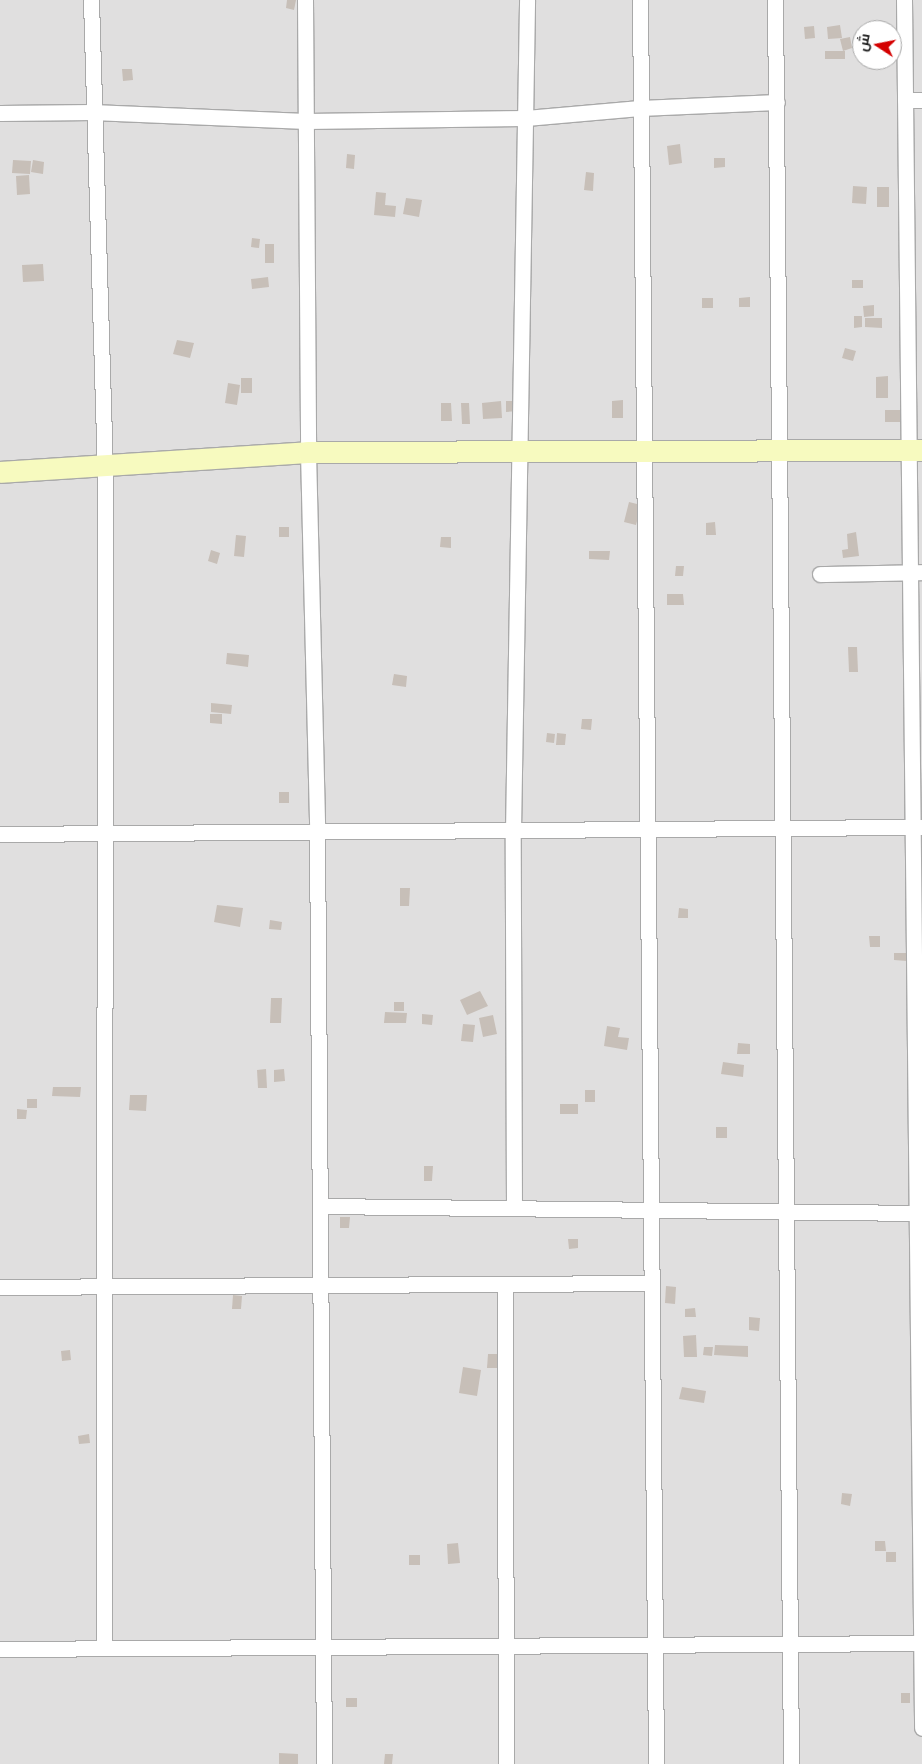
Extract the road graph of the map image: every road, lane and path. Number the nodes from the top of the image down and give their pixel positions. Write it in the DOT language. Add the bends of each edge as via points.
graph roads {
  1 [pos="91,0"];
  2 [pos="305,0"];
  3 [pos="527,0"];
  4 [pos="640,0"];
  5 [pos="775,0"];
  6 [pos="904,0"];
  7 [pos="905,100"];
  8 [pos="922,100"];
  9 [pos="777,102"];
  10 [pos="640,108"];
  11 [pos="92,112"];
  12 [pos="0,113"];
  13 [pos="526,118"];
  14 [pos="306,121"];
  15 [pos="915,363"];
  16 [pos="642,450"];
  17 [pos="780,450"];
  18 [pos="915,450"];
  19 [pos="308,452"];
  20 [pos="520,452"];
  21 [pos="105,467"];
  22 [pos="0,472"];
  23 [pos="916,572"];
  24 [pos="820,574"];
  25 [pos="917,827"];
  26 [pos="648,828"];
  27 [pos="785,828"];
  28 [pos="513,831"];
  29 [pos="104,833"];
  30 [pos="317,833"];
  31 [pos="0,834"];
  32 [pos="918,893"];
  33 [pos="321,1206"];
  34 [pos="514,1208"];
  35 [pos="652,1209"];
  36 [pos="788,1209"];
  37 [pos="920,1213"];
  38 [pos="651,1283"];
  39 [pos="321,1285"];
  40 [pos="505,1285"];
  41 [pos="0,1287"];
  42 [pos="104,1288"];
  43 [pos="921,1643"];
  44 [pos="790,1644"];
  45 [pos="323,1646"];
  46 [pos="656,1646"];
  47 [pos="506,1647"];
  48 [pos="0,1648"];
  49 [pos="104,1648"];
  50 [pos="922,1728"];
  51 [pos="324,1764"];
  52 [pos="506,1764"];
  53 [pos="656,1764"];
  54 [pos="791,1764"];
  1 -- 11 [label="street"];
  2 -- 14 [label="street"];
  3 -- 13 [label="street"];
  4 -- 10 [label="street"];
  5 -- 9 [label="street"];
  6 -- 7 [label="street"];
  7 -- 8 [label="street"];
  7 -- 15 [label="street"];
  9 -- 10 [label="street"];
  9 -- 17 [label="street"];
  10 -- 13 [label="street"];
  10 -- 16 [label="street"];
  11 -- 12 [label="street"];
  11 -- 14 [label="street"];
  11 -- 21 [label="street"];
  13 -- 14 [label="street"];
  13 -- 20 [label="street"];
  14 -- 19 [label="street"];
  15 -- 18 [label="street"];
  16 -- 17 [label="street"];
  16 -- 20 [label="street"];
  16 -- 26 [label="street"];
  17 -- 18 [label="street"];
  17 -- 27 [label="street"];
  18 -- 23 [label="street"];
  19 -- 20 [label="street"];
  19 -- 21 [label="street"];
  19 -- 30 [label="street"];
  20 -- 28 [label="street"];
  21 -- 22 [label="street"];
  21 -- 29 [label="street"];
  23 -- 24 [label="street"];
  23 -- 25 [label="street"];
  25 -- 27 [label="street"];
  25 -- 32 [label="street"];
  26 -- 27 [label="street"];
  26 -- 28 [label="street"];
  26 -- 35 [label="street"];
  27 -- 36 [label="street"];
  28 -- 30 [label="street"];
  28 -- 34 [label="street"];
  29 -- 30 [label="street"];
  29 -- 31 [label="street"];
  29 -- 42 [label="street"];
  30 -- 33 [label="street"];
  32 -- 37 [label="street"];
  33 -- 34 [label="street"];
  33 -- 39 [label="street"];
  34 -- 35 [label="street"];
  35 -- 36 [label="street"];
  35 -- 38 [label="street"];
  36 -- 37 [label="street"];
  36 -- 44 [label="street"];
  37 -- 43 [label="street"];
  38 -- 40 [label="street"];
  38 -- 46 [label="street"];
  39 -- 40 [label="street"];
  39 -- 42 [label="street"];
  39 -- 45 [label="street"];
  40 -- 47 [label="street"];
  41 -- 42 [label="street"];
  42 -- 49 [label="street"];
  43 -- 44 [label="street"];
  43 -- 50 [label="street"];
  44 -- 46 [label="street"];
  44 -- 54 [label="street"];
  45 -- 47 [label="street"];
  45 -- 49 [label="street"];
  45 -- 51 [label="street"];
  46 -- 47 [label="street"];
  46 -- 53 [label="street"];
  47 -- 52 [label="street"];
  48 -- 49 [label="street"];
}
